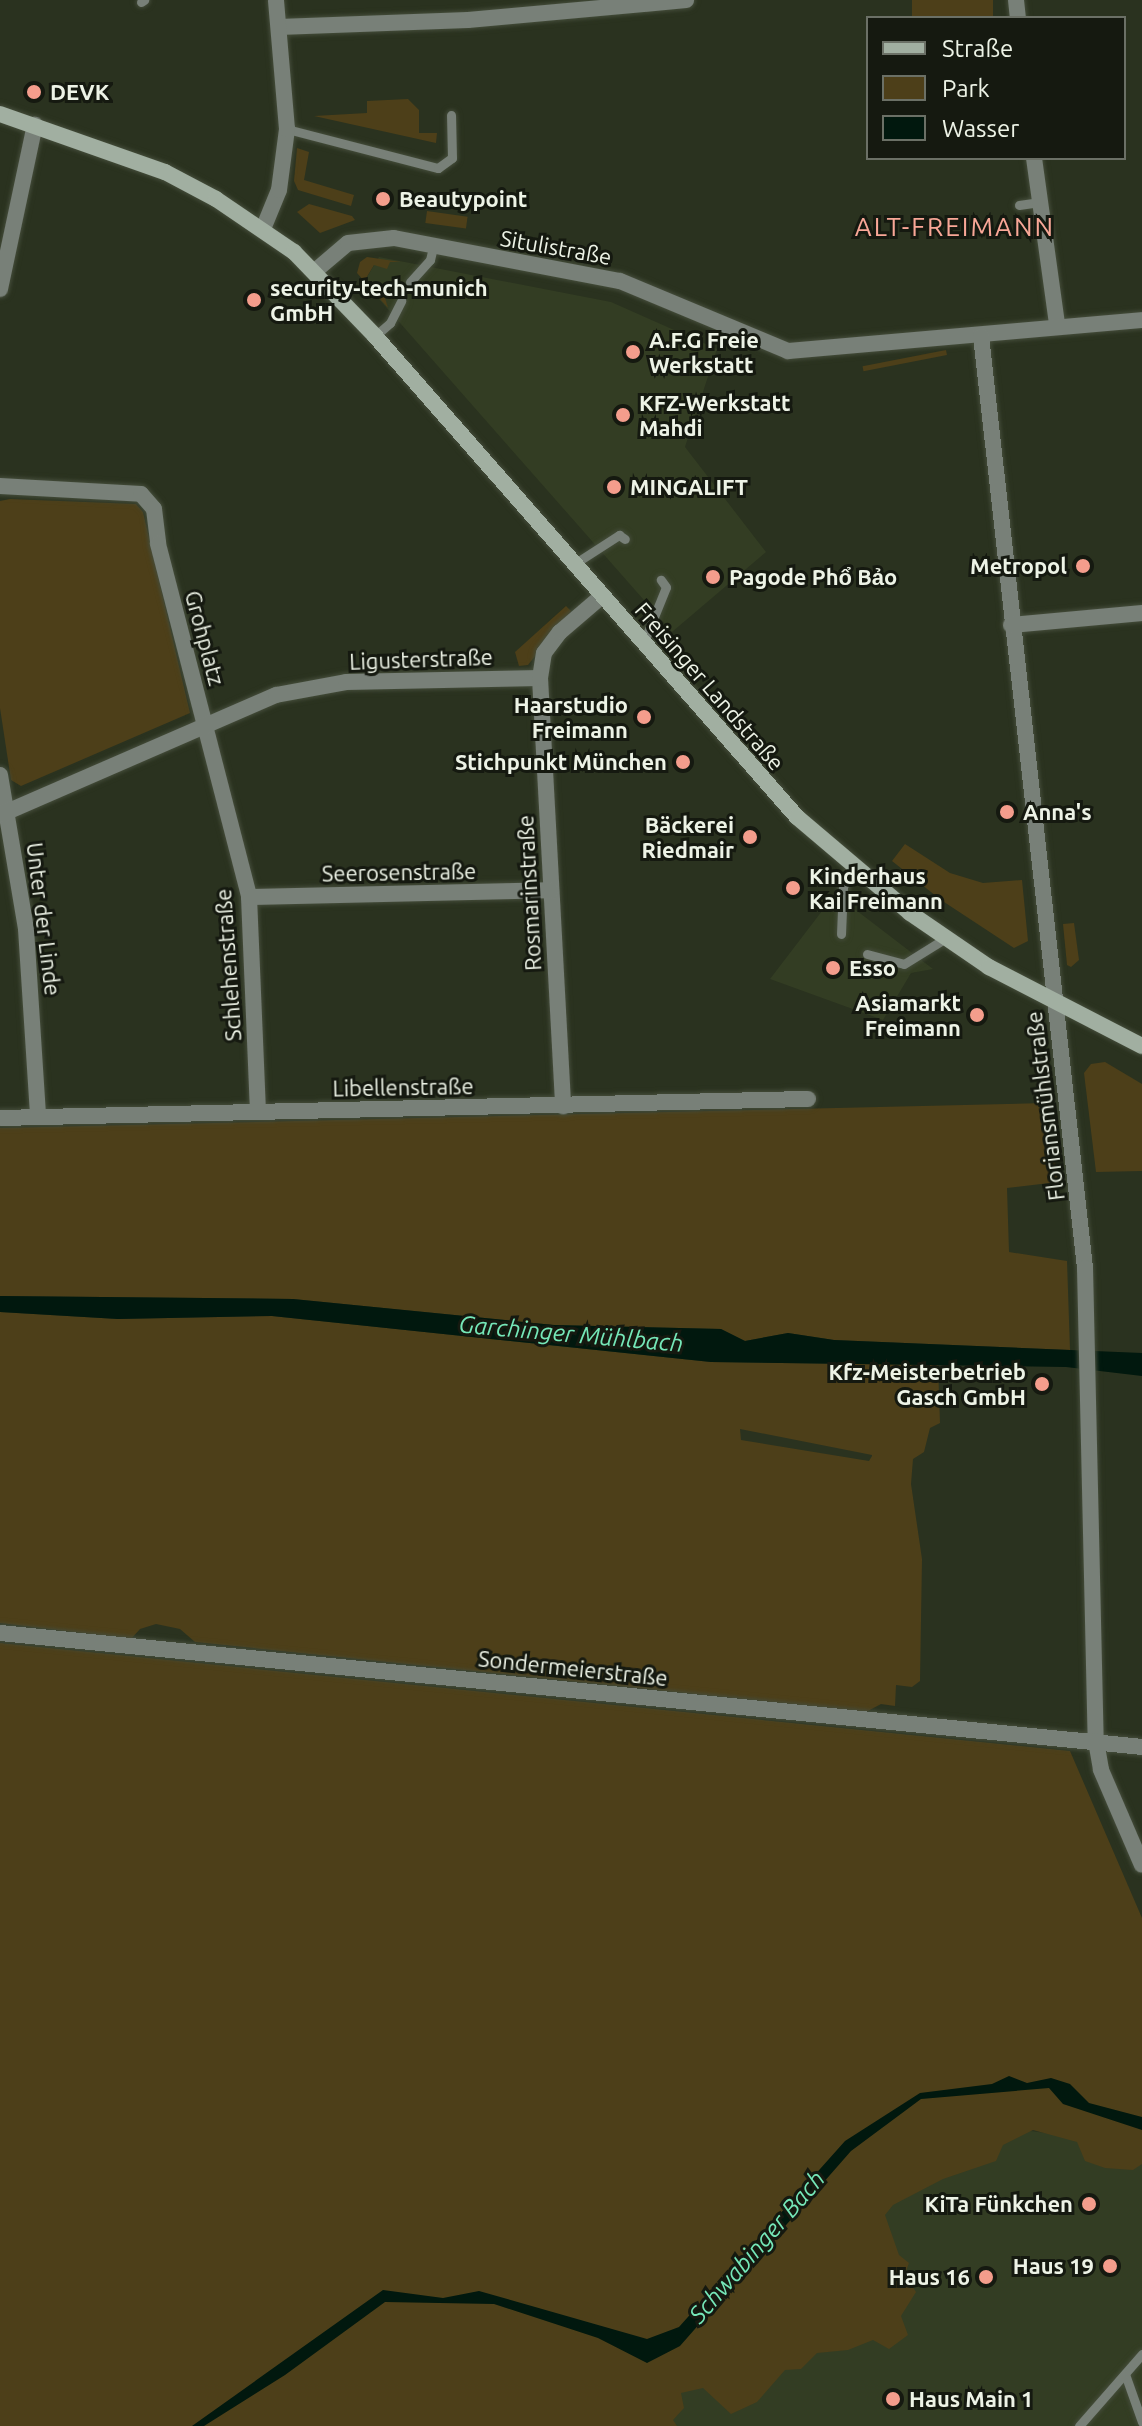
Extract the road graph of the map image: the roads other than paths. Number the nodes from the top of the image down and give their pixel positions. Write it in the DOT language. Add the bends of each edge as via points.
graph roads {
  1 [pos="276,0"];
  2 [pos="686,0"];
  3 [pos="645,3"];
  4 [pos="279,27"];
  5 [pos="0,114"];
  6 [pos="451,115"];
  7 [pos="35,125"];
  8 [pos="287,129"];
  9 [pos="1034,160"];
  10 [pos="1040,202"];
  11 [pos="1019,205"];
  12 [pos="263,229"];
  13 [pos="433,247"];
  14 [pos="315,271"];
  15 [pos="410,282"];
  16 [pos="0,289"];
  17 [pos="401,301"];
  18 [pos="1142,320"];
  19 [pos="1057,324"];
  20 [pos="375,336"];
  21 [pos="981,336"];
  22 [pos="0,486"];
  23 [pos="625,539"];
  24 [pos="574,564"];
  25 [pos="661,580"];
  26 [pos="602,596"];
  27 [pos="1142,613"];
  28 [pos="1011,625"];
  29 [pos="643,644"];
  30 [pos="540,678"];
  31 [pos="205,725"];
  32 [pos="0,775"];
  33 [pos="4,814"];
  34 [pos="852,866"];
  35 [pos="551,890"];
  36 [pos="249,897"];
  37 [pos="841,934"];
  38 [pos="946,938"];
  39 [pos="867,954"];
  40 [pos="1056,1006"];
  41 [pos="1142,1046"];
  42 [pos="808,1099"];
  43 [pos="563,1106"];
  44 [pos="258,1111"];
  45 [pos="38,1117"];
  46 [pos="0,1118"];
  47 [pos="0,1633"];
  48 [pos="1096,1741"];
  49 [pos="1142,1747"];
  50 [pos="1142,1865"];
  51 [pos="1142,2354"];
  52 [pos="1125,2374"];
  53 [pos="1142,2422"];
  54 [pos="1079,2426"];
  1 -- 4 [label="street"];
  2 -- 3 [label="street"];
  3 -- 4 [label="street"];
  4 -- 8 [label="street"];
  5 -- 7 [label="main road"];
  6 -- 8 [label="lane" via="452,158 438,168"];
  7 -- 12 [label="main road" via="165,172"];
  7 -- 16 [label="street"];
  8 -- 12 [label="street" via="279,190"];
  9 -- 10 [label="street"];
  10 -- 11 [label="lane"];
  10 -- 19 [label="street"];
  12 -- 14 [label="main road"];
  13 -- 14 [label="street, Situlistraße" via="394,238 360,239 334,252"];
  13 -- 15 [label="lane" via="430,260"];
  13 -- 21 [label="street, Situlistraße" via="620,281 788,351"];
  14 -- 20 [label="main road, Freisinger Landstraße"];
  17 -- 20 [label="lane" via="390,323"];
  18 -- 19 [label="street, Situlistraße"];
  19 -- 21 [label="street, Situlistraße"];
  20 -- 24 [label="main road, Freisinger Landstraße"];
  21 -- 28 [label="street, Floriansmühlstraße"];
  22 -- 31 [label="street, Grohplatz" via="149,499"];
  23 -- 24 [label="lane" via="619,535"];
  24 -- 26 [label="main road, Freisinger Landstraße"];
  25 -- 29 [label="lane" via="666,587"];
  26 -- 29 [label="main road, Freisinger Landstraße"];
  26 -- 30 [label="street" via="544,653"];
  27 -- 28 [label="street"];
  28 -- 40 [label="street, Floriansmühlstraße"];
  29 -- 34 [label="main road, Freisinger Landstraße" via="787,806"];
  30 -- 31 [label="street, Ligusterstraße" via="305,688 227,712"];
  30 -- 35 [label="street, Rosmarinstraße"];
  31 -- 33 [label="street"];
  31 -- 36 [label="street, Schlehenstraße"];
  32 -- 33 [label="street, Unter der Linde"];
  33 -- 45 [label="street, Unter der Linde" via="32,984"];
  34 -- 37 [label="lane" via="843,887"];
  34 -- 38 [label="main road, Freisinger Landstraße"];
  35 -- 36 [label="street, Seerosenstraße"];
  35 -- 43 [label="street, Rosmarinstraße"];
  36 -- 44 [label="street, Schlehenstraße"];
  38 -- 39 [label="lane" via="904,964"];
  38 -- 40 [label="main road, Freisinger Landstraße"];
  40 -- 41 [label="main road, Freisinger Landstraße"];
  40 -- 48 [label="street, Floriansmühlstraße" via="1076,1166 1089,1346"];
  42 -- 43 [label="street, Libellenstraße"];
  43 -- 44 [label="street, Libellenstraße"];
  44 -- 45 [label="street, Libellenstraße"];
  45 -- 46 [label="street, Libellenstraße"];
  47 -- 48 [label="street, Sondermeierstraße"];
  48 -- 49 [label="street, Sondermeierstraße"];
  48 -- 50 [label="street, Floriansmühlstraße" via="1101,1770"];
  51 -- 52 [label="lane"];
  52 -- 53 [label="lane"];
  52 -- 54 [label="lane"];
}
